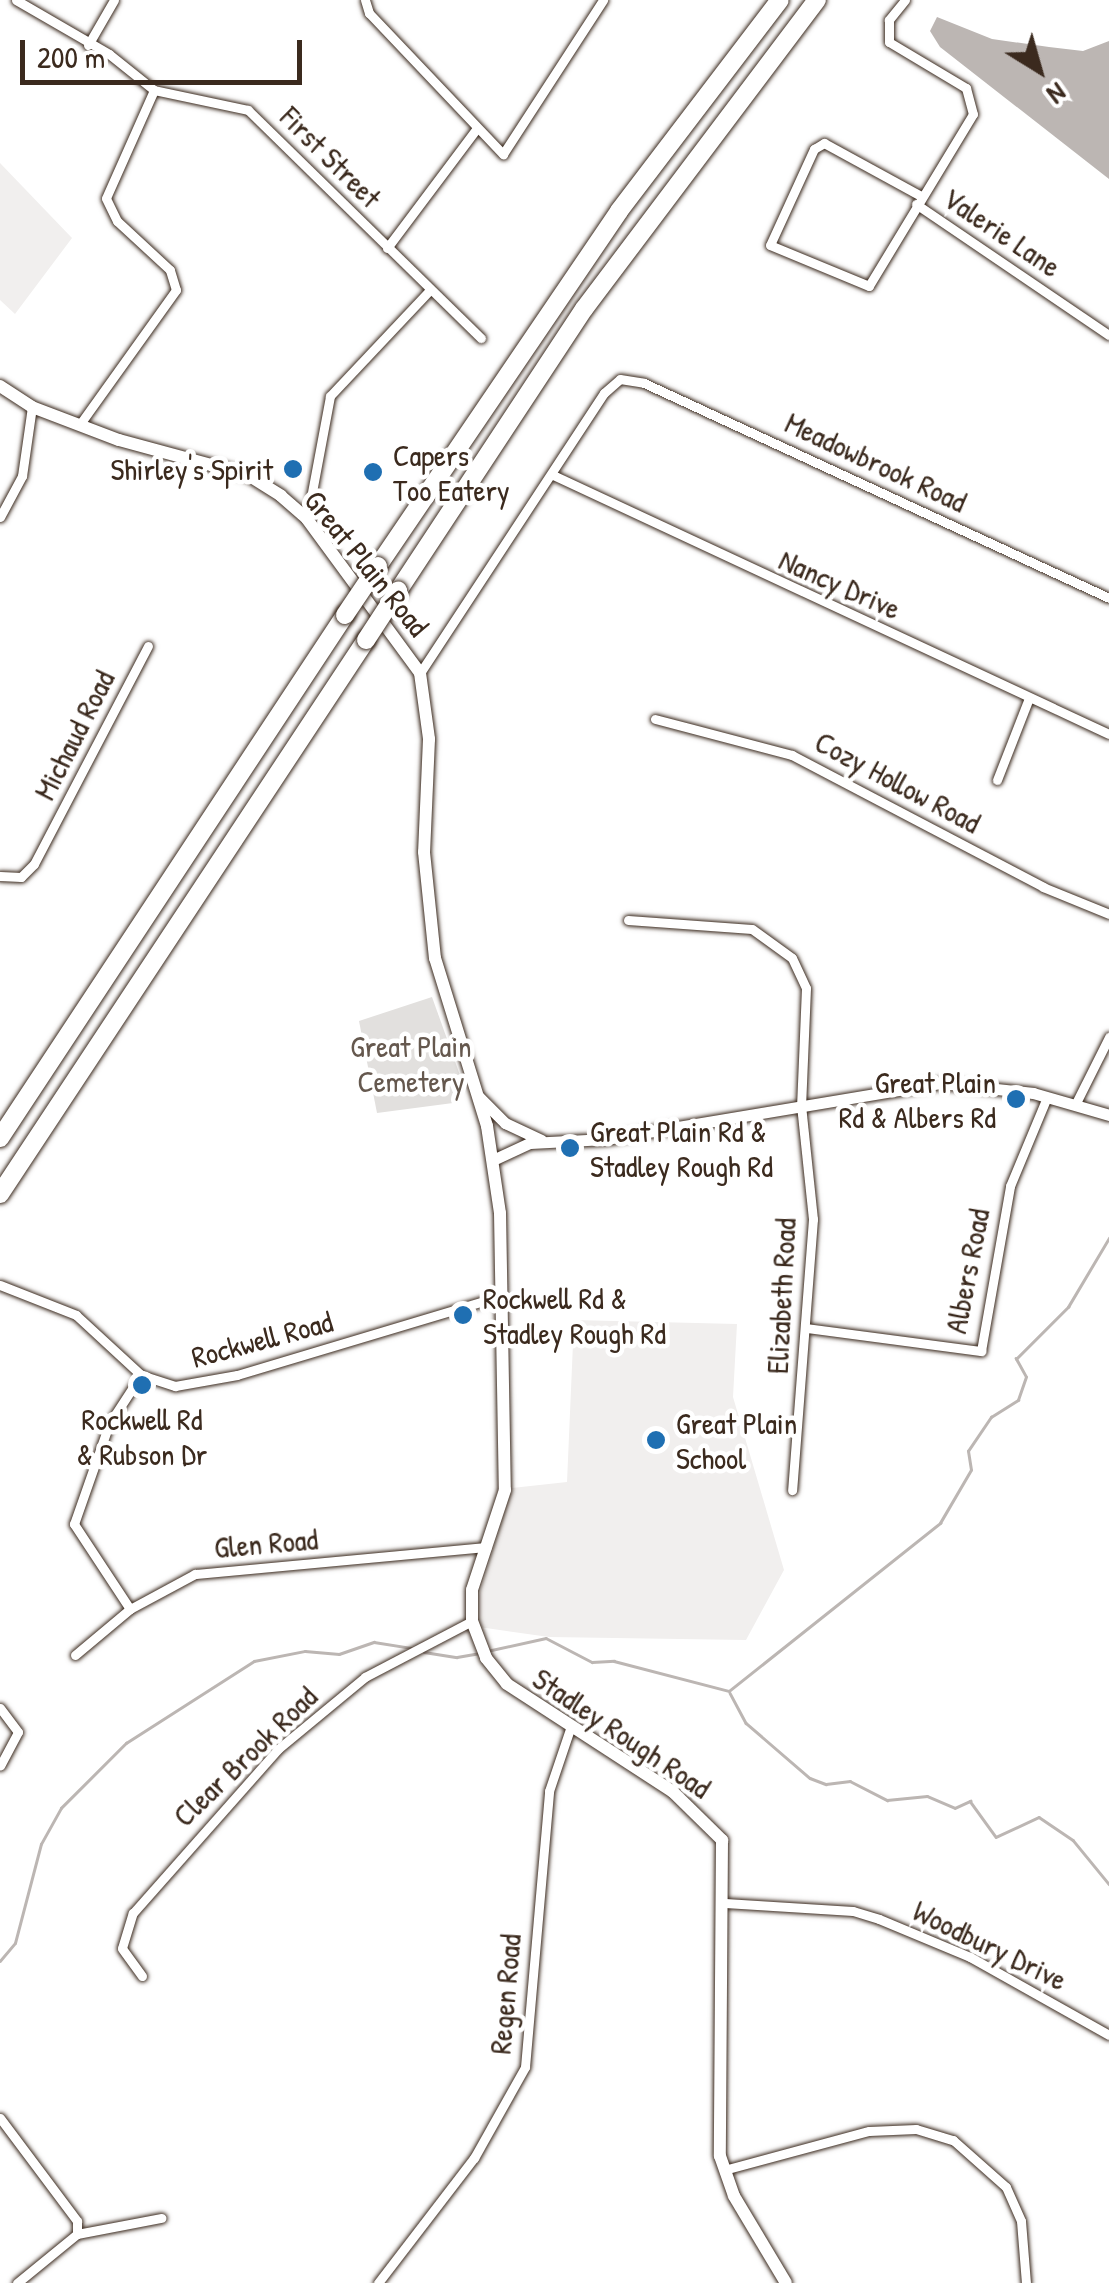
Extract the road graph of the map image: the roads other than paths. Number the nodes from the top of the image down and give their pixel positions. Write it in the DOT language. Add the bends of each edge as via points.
graph roads {
  1 [pos="16,0"];
  2 [pos="114,0"];
  3 [pos="365,0"];
  4 [pos="603,0"];
  5 [pos="780,0"];
  6 [pos="817,0"];
  7 [pos="905,0"];
  8 [pos="88,45"];
  9 [pos="154,90"];
  10 [pos="477,128"];
  11 [pos="918,200"];
  12 [pos="387,248"];
  13 [pos="430,290"];
  14 [pos="1109,336"];
  15 [pos="480,338"];
  16 [pos="0,386"];
  17 [pos="32,407"];
  18 [pos="80,424"];
  19 [pos="553,476"];
  20 [pos="0,517"];
  21 [pos="308,519"];
  22 [pos="1109,598"];
  23 [pos="148,646"];
  24 [pos="420,673"];
  25 [pos="1029,698"];
  26 [pos="655,719"];
  27 [pos="1109,734"];
  28 [pos="997,780"];
  29 [pos="0,876"];
  30 [pos="1109,914"];
  31 [pos="628,920"];
  32 [pos="1109,1036"];
  33 [pos="1048,1096"];
  34 [pos="479,1097"];
  35 [pos="1076,1103"];
  36 [pos="802,1104"];
  37 [pos="1109,1115"];
  38 [pos="0,1138"];
  39 [pos="545,1142"];
  40 [pos="494,1158"];
  41 [pos="0,1194"];
  42 [pos="0,1285"];
  43 [pos="501,1296"];
  44 [pos="806,1328"];
  45 [pos="140,1374"];
  46 [pos="792,1490"];
  47 [pos="487,1546"];
  48 [pos="130,1609"];
  49 [pos="472,1622"];
  50 [pos="74,1655"];
  51 [pos="0,1708"];
  52 [pos="570,1729"];
  53 [pos="0,1766"];
  54 [pos="724,1903"];
  55 [pos="142,1976"];
  56 [pos="1109,2035"];
  57 [pos="0,2118"];
  58 [pos="722,2170"];
  59 [pos="161,2218"];
  60 [pos="77,2234"];
  61 [pos="18,2283"];
  62 [pos="378,2283"];
  63 [pos="786,2283"];
  64 [pos="1026,2283"];
  1 -- 8 [label="street, First Street"];
  2 -- 8 [label="street"];
  3 -- 10 [label="street" via="369,13"];
  4 -- 10 [label="street" via="503,154"];
  5 -- 38 [label="highway, bridge" via="590,252"];
  6 -- 41 [label="highway, bridge" via="642,227"];
  7 -- 11 [label="street" via="890,20 890,42 966,88 975,104"];
  8 -- 9 [label="street, First Street"];
  9 -- 12 [label="street, First Street" via="248,110"];
  9 -- 18 [label="street" via="106,198 117,221 170,270 176,290"];
  10 -- 12 [label="street"];
  11 -- 11 [label="street, Valerie Lane" via="824,143 814,149 770,245 869,286"];
  11 -- 14 [label="street, Valerie Lane"];
  12 -- 13 [label="street, First Street"];
  13 -- 15 [label="street, First Street"];
  13 -- 21 [label="street" via="330,396"];
  16 -- 17 [label="main road, Great Plain Road"];
  17 -- 18 [label="main road, Great Plain Road"];
  17 -- 20 [label="street" via="22,476"];
  18 -- 21 [label="main road, Great Plain Road" via="248,475"];
  19 -- 22 [label="street, Meadowbrook Road" via="604,394 620,379 644,382"];
  19 -- 24 [label="street"];
  19 -- 25 [label="street, Nancy Drive"];
  21 -- 24 [label="main road, Great Plain Road"];
  23 -- 29 [label="street, Michaud Road" via="32,868 15,878"];
  24 -- 34 [label="main road, Great Plain Road" via="428,725 424,852 435,958"];
  25 -- 27 [label="street, Nancy Drive"];
  25 -- 28 [label="street"];
  26 -- 30 [label="street, Cozy Hollow Road" via="792,754 1043,887"];
  31 -- 36 [label="street, Elizabeth Road" via="734,924 766,935 792,958 808,1002"];
  32 -- 35 [label="street"];
  33 -- 35 [label="street"];
  33 -- 36 [label="street" via="942,1084"];
  33 -- 44 [label="street, Albers Road" via="1010,1186 981,1351"];
  34 -- 39 [label="street" via="506,1123"];
  34 -- 40 [label="main road, Great Plain Road"];
  35 -- 37 [label="street"];
  36 -- 39 [label="street" via="606,1139"];
  36 -- 44 [label="street, Elizabeth Road" via="813,1219"];
  39 -- 40 [label="street"];
  40 -- 43 [label="main road, Stadley Rough Road"];
  42 -- 45 [label="street" via="76,1315"];
  43 -- 45 [label="street, Rockwell Road" via="194,1386"];
  43 -- 47 [label="main road, Stadley Rough Road" via="505,1490"];
  44 -- 46 [label="street, Elizabeth Road"];
  45 -- 48 [label="street" via="109,1424 74,1524"];
  47 -- 48 [label="street, Glen Road" via="195,1574"];
  47 -- 49 [label="main road, Stadley Rough Road" via="472,1590"];
  48 -- 50 [label="street, Glen Road"];
  49 -- 52 [label="main road, Stadley Rough Road" via="483,1652 524,1699"];
  49 -- 55 [label="street, Clear Brook Road" via="365,1677 278,1750 152,1885 122,1948"];
  51 -- 53 [label="street" via="18,1732"];
  52 -- 54 [label="main road, Stadley Rough Road" via="673,1792 709,1823 726,1855"];
  52 -- 62 [label="street, Regen Road" via="549,1790 525,2068 474,2158"];
  54 -- 56 [label="street, Woodbury Drive" via="853,1911 879,1919 970,1956"];
  54 -- 58 [label="main road, Stadley Rough Road"];
  57 -- 60 [label="street" via="77,2221"];
  58 -- 63 [label="main road, Stadley Rough Road"];
  58 -- 64 [label="street" via="869,2131 916,2129 954,2140 1006,2187 1021,2221"];
  59 -- 60 [label="street"];
  60 -- 61 [label="street"];
}
